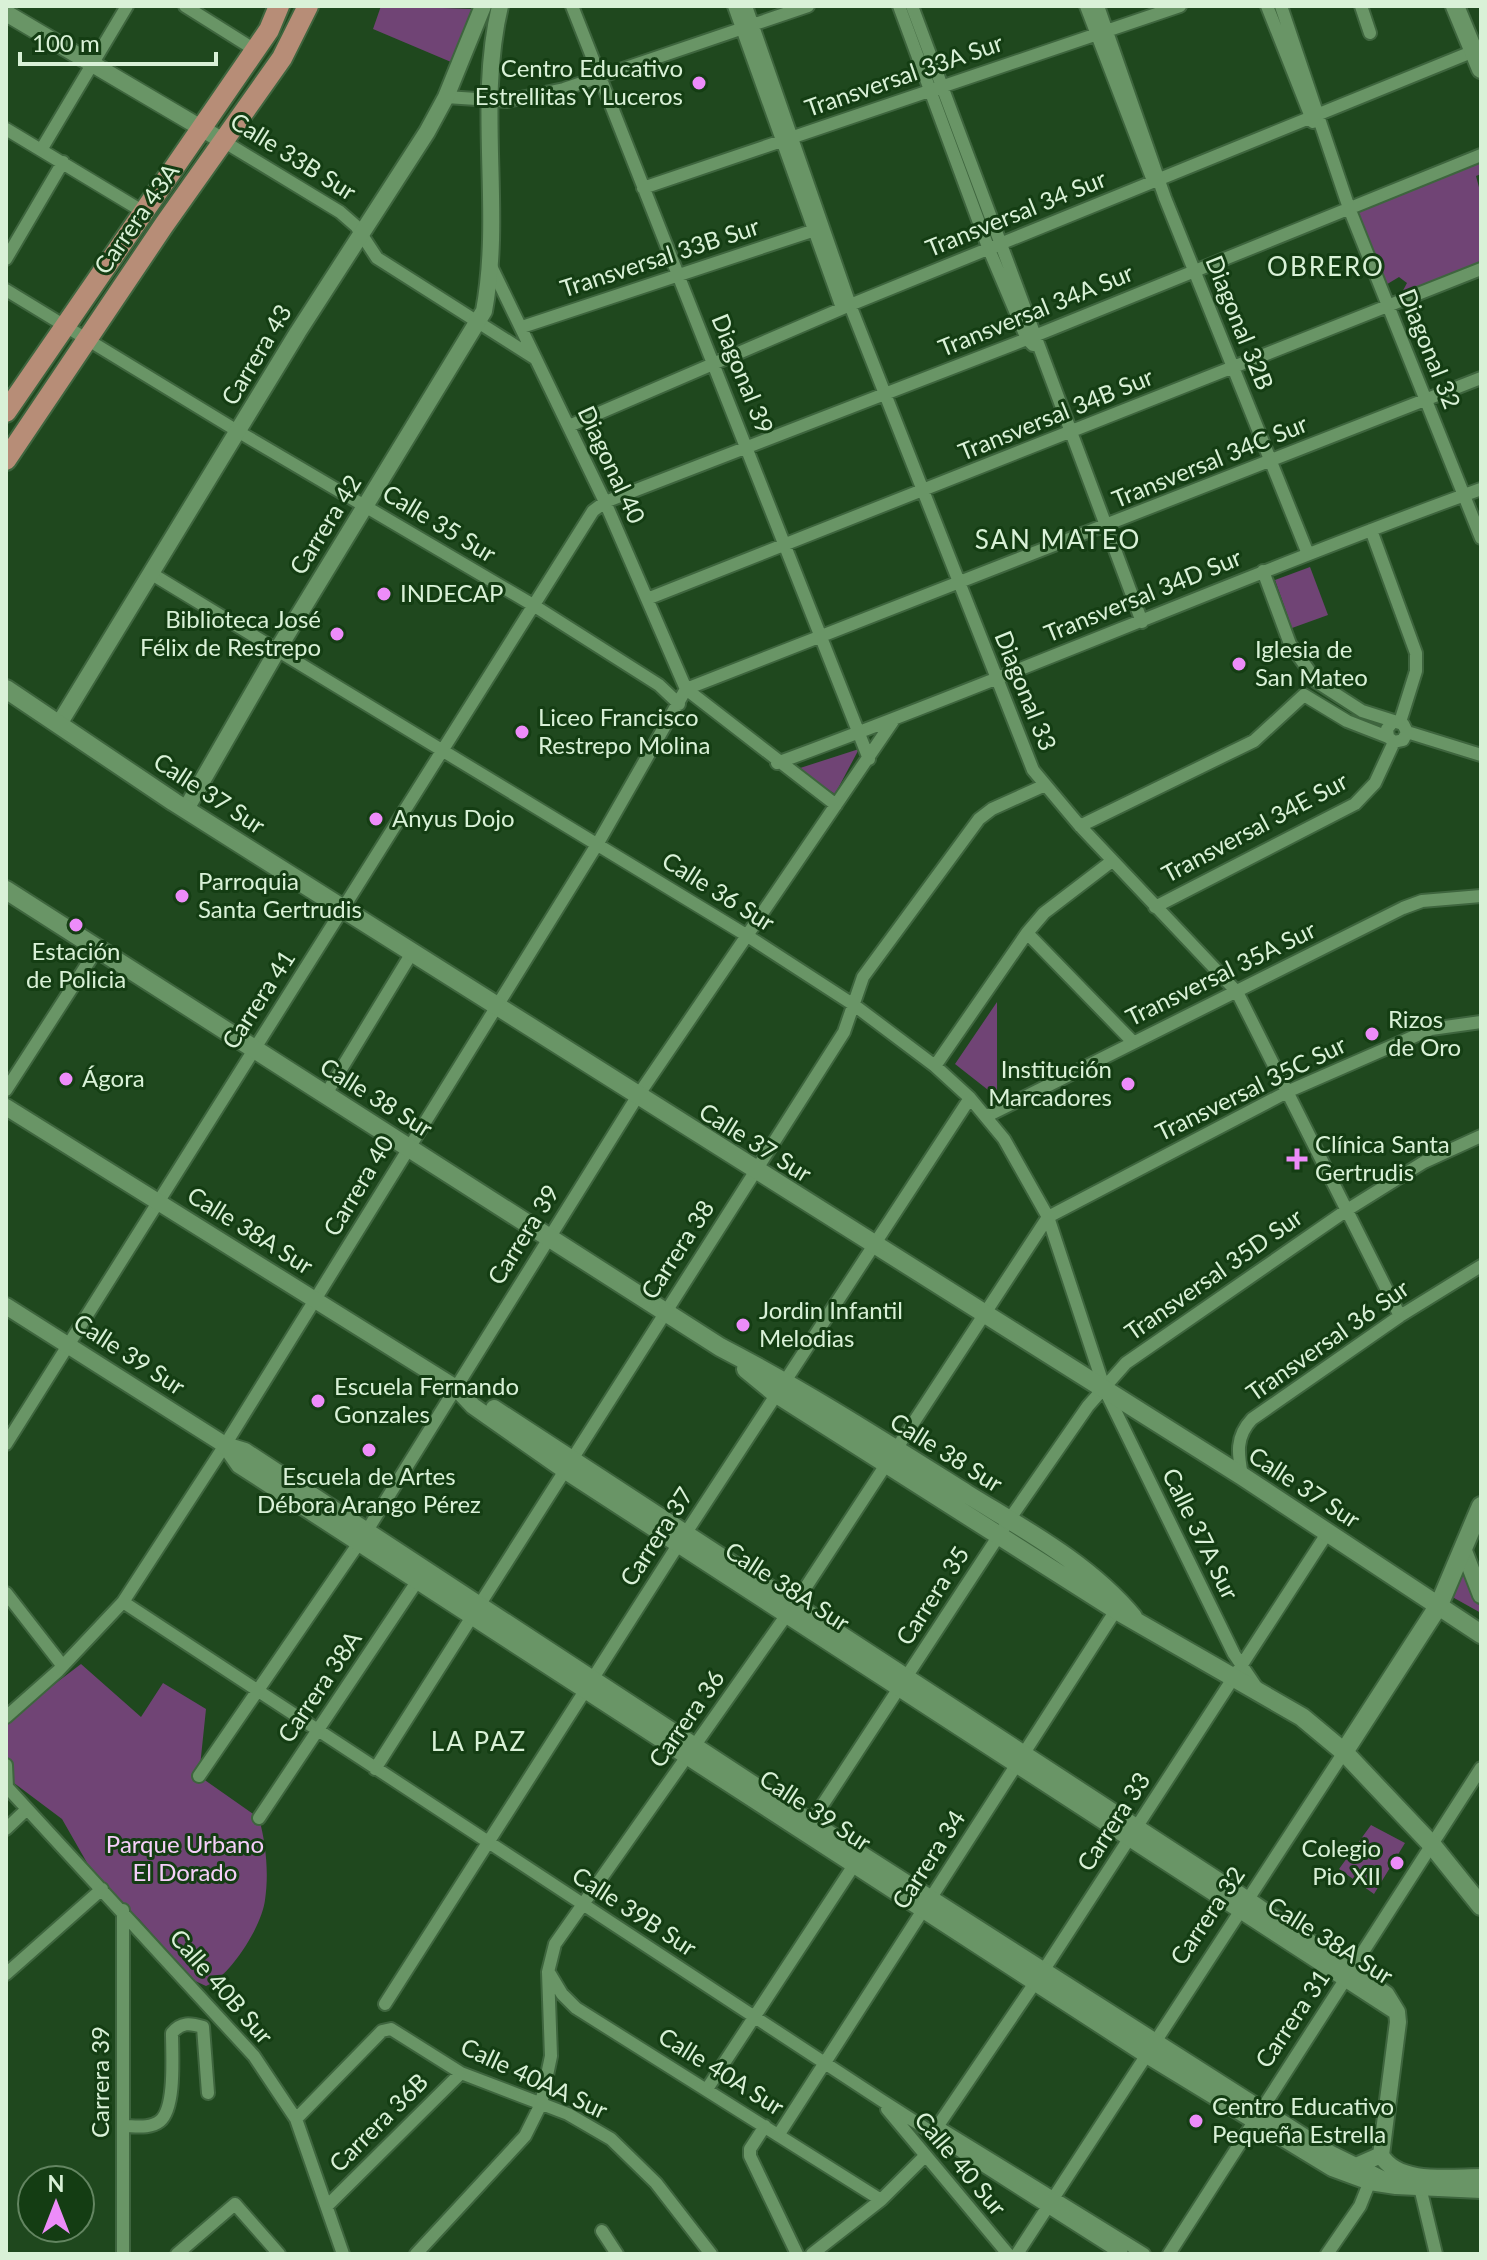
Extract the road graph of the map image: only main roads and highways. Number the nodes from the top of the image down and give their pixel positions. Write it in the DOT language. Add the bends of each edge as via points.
graph roads {
  1 [pos="279,6"];
  2 [pos="308,6"];
  3 [pos="1455,6"];
  4 [pos="1479,56"];
  5 [pos="6,412"];
  6 [pos="6,460"];
  7 [pos="6,689"];
  8 [pos="6,890"];
  9 [pos="1481,1506"];
  10 [pos="1439,1605"];
  11 [pos="1481,1634"];
  12 [pos="1344,1752"];
  13 [pos="1481,1906"];
  1 -- 5 [label="main road, Carrera 43A" via="255,50"];
  2 -- 6 [label="main road, Carrera 43A" via="282,58"];
  3 -- 4 [label="main road"];
  7 -- 10 [label="main road, Calle 37 Sur" via="186,809"];
  8 -- 12 [label="main road, Calle 38 Sur" via="780,1387 1004,1528 1093,1576 1124,1614 1236,1671"];
  9 -- 10 [label="main road, Carrera 32"];
  10 -- 11 [label="main road, Calle 37 Sur"];
  10 -- 12 [label="main road, Carrera 32"];
  12 -- 13 [label="main road, Calle 38 Sur"];
}
